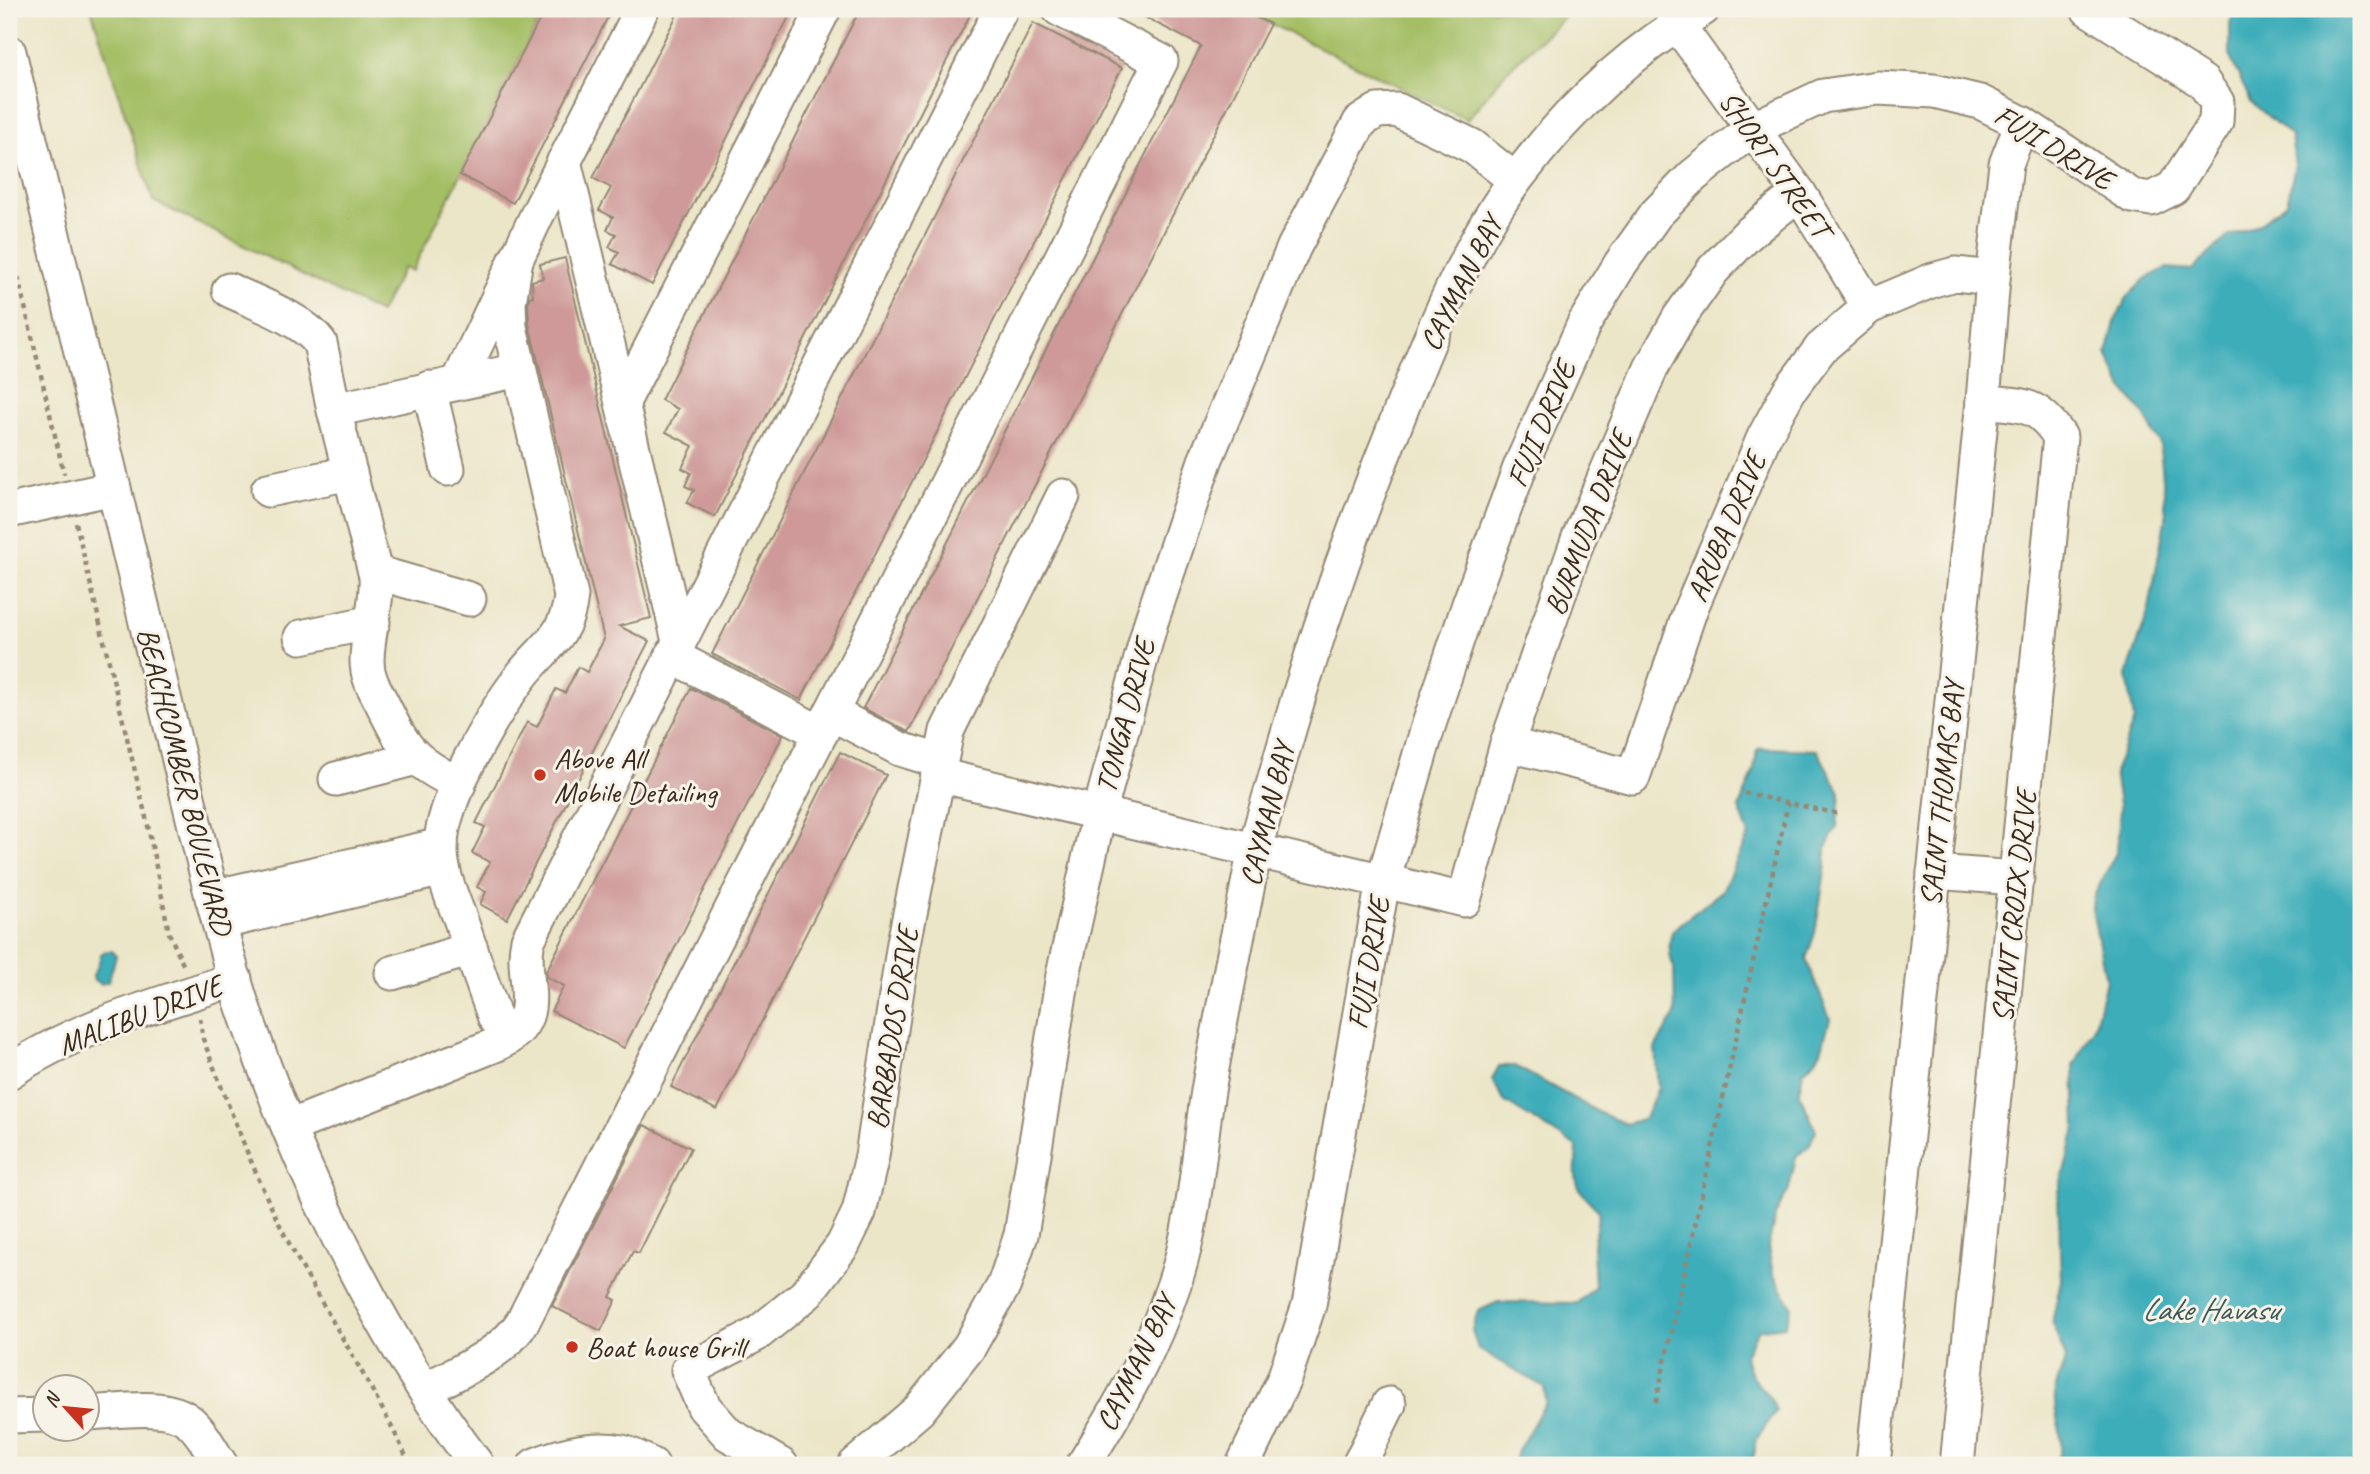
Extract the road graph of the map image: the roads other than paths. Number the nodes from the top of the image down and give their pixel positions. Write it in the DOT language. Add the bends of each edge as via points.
graph roads {
  1 [pos="642,9"];
  2 [pos="824,9"];
  3 [pos="1000,9"];
  4 [pos="1059,9"];
  5 [pos="2088,9"];
  6 [pos="1690,16"];
  7 [pos="9,52"];
  8 [pos="2022,123"];
  9 [pos="1752,129"];
  10 [pos="564,162"];
  11 [pos="1515,180"];
  12 [pos="1799,193"];
  13 [pos="516,259"];
  14 [pos="1993,278"];
  15 [pos="229,290"];
  16 [pos="1870,307"];
  17 [pos="519,370"];
  18 [pos="444,385"];
  19 [pos="1983,401"];
  20 [pos="623,402"];
  21 [pos="334,410"];
  22 [pos="448,469"];
  23 [pos="350,473"];
  24 [pos="114,488"];
  25 [pos="268,490"];
  26 [pos="1063,496"];
  27 [pos="9,511"];
  28 [pos="375,572"];
  29 [pos="469,599"];
  30 [pos="373,622"];
  31 [pos="302,637"];
  32 [pos="676,649"];
  33 [pos="826,723"];
  34 [pos="1507,744"];
  35 [pos="416,758"];
  36 [pos="939,768"];
  37 [pos="336,779"];
  38 [pos="460,784"];
  39 [pos="1099,814"];
  40 [pos="1255,852"];
  41 [pos="442,857"];
  42 [pos="1934,872"];
  43 [pos="2017,878"];
  44 [pos="1383,881"];
  45 [pos="216,910"];
  46 [pos="471,949"];
  47 [pos="392,972"];
  48 [pos="235,979"];
  49 [pos="495,1018"];
  50 [pos="9,1072"];
  51 [pos="289,1127"];
  52 [pos="425,1390"];
  53 [pos="1389,1404"];
  54 [pos="102,1412"];
  55 [pos="32,1415"];
  56 [pos="9,1416"];
  57 [pos="221,1465"];
  58 [pos="477,1465"];
  59 [pos="535,1465"];
  60 [pos="652,1465"];
  61 [pos="781,1465"];
  62 [pos="855,1465"];
  63 [pos="1083,1465"];
  64 [pos="1243,1465"];
  65 [pos="1359,1465"];
  66 [pos="1873,1465"];
  67 [pos="1957,1465"];
  1 -- 10 [label="street"];
  2 -- 20 [label="street"];
  3 -- 32 [label="street"];
  4 -- 33 [label="street" via="1161,61"];
  5 -- 8 [label="street, FUJI DRIVE" via="2203,82 2217,102 2216,122 2174,188 2151,199 2132,196"];
  6 -- 9 [label="street, SHORT STREET"];
  6 -- 11 [label="street" via="1614,71 1558,127"];
  7 -- 24 [label="street, BEACHCOMBER BOULEVARD"];
  8 -- 9 [label="street, FUJI DRIVE" via="1980,102 1934,91 1878,88 1823,96"];
  8 -- 14 [label="street, SAINT THOMAS BAY" via="2006,163"];
  9 -- 12 [label="street, SHORT STREET"];
  9 -- 44 [label="street, FUJI DRIVE" via="1693,176 1656,214 1584,324 1521,465 1469,604"];
  10 -- 13 [label="street"];
  10 -- 20 [label="street"];
  11 -- 39 [label="street, TONGA DRIVE" via="1472,146 1397,110 1377,111 1360,122 1294,247 1205,461 1151,622"];
  11 -- 40 [label="street, CAYMAN BAY" via="1457,283 1361,509 1308,659"];
  12 -- 16 [label="street, SHORT STREET"];
  12 -- 34 [label="street, BURMUDA DRIVE" via="1713,270 1651,368 1578,540"];
  13 -- 17 [label="street" via="508,311"];
  13 -- 18 [label="street"];
  14 -- 16 [label="street, ARUBA DRIVE" via="1955,274"];
  14 -- 19 [label="street, SAINT THOMAS BAY"];
  15 -- 21 [label="street" via="314,335"];
  16 -- 34 [label="street, ARUBA DRIVE" via="1821,348 1789,391 1764,437 1691,608 1633,777"];
  17 -- 18 [label="street"];
  17 -- 38 [label="street" via="571,602 559,636 503,702"];
  18 -- 21 [label="street"];
  18 -- 22 [label="street"];
  19 -- 42 [label="street, SAINT THOMAS BAY"];
  19 -- 43 [label="street, SAINT CROIX DRIVE" via="2032,407 2049,419 2060,436"];
  20 -- 32 [label="street"];
  21 -- 23 [label="street"];
  23 -- 25 [label="street"];
  23 -- 28 [label="street"];
  24 -- 27 [label="street"];
  24 -- 45 [label="street, BEACHCOMBER BOULEVARD"];
  26 -- 36 [label="street, BARBADOS DRIVE" via="947,731"];
  28 -- 29 [label="street"];
  28 -- 30 [label="street"];
  30 -- 31 [label="street"];
  30 -- 35 [label="street" via="369,678 400,739"];
  32 -- 33 [label="street"];
  32 -- 51 [label="street" via="528,940 530,1000 517,1030 495,1045"];
  33 -- 36 [label="street"];
  33 -- 52 [label="street" via="520,1326 497,1349"];
  34 -- 44 [label="street, BURMUDA DRIVE" via="1464,900"];
  35 -- 37 [label="street"];
  35 -- 38 [label="street"];
  36 -- 39 [label="street"];
  36 -- 61 [label="street, BARBADOS DRIVE" via="859,1212 843,1245 805,1295 757,1334 688,1370 704,1407 728,1434"];
  38 -- 41 [label="street" via="447,810"];
  39 -- 40 [label="street"];
  39 -- 62 [label="street, TONGA DRIVE" via="1063,975 1021,1235 1004,1285 969,1347 919,1410"];
  40 -- 44 [label="street"];
  40 -- 63 [label="street, CAYMAN BAY" via="1176,1279 1153,1343 1121,1406"];
  41 -- 45 [label="street"];
  41 -- 46 [label="street"];
  42 -- 43 [label="street"];
  42 -- 66 [label="street, SAINT THOMAS BAY"];
  43 -- 67 [label="street, SAINT CROIX DRIVE"];
  44 -- 64 [label="street, FUJI DRIVE" via="1308,1304 1284,1379"];
  45 -- 48 [label="street, BEACHCOMBER BOULEVARD"];
  46 -- 47 [label="street"];
  46 -- 49 [label="street"];
  48 -- 50 [label="street, MALIBU DRIVE" via="100,1024"];
  48 -- 51 [label="street, BEACHCOMBER BOULEVARD"];
  51 -- 52 [label="street, BEACHCOMBER BOULEVARD" via="340,1241"];
  52 -- 58 [label="street, BEACHCOMBER BOULEVARD"];
  53 -- 65 [label="street"];
  54 -- 57 [label="street" via="176,1413 196,1427"];
  55 -- 56 [label="street"];
  59 -- 60 [label="street" via="560,1455 594,1450 623,1452"];
}
